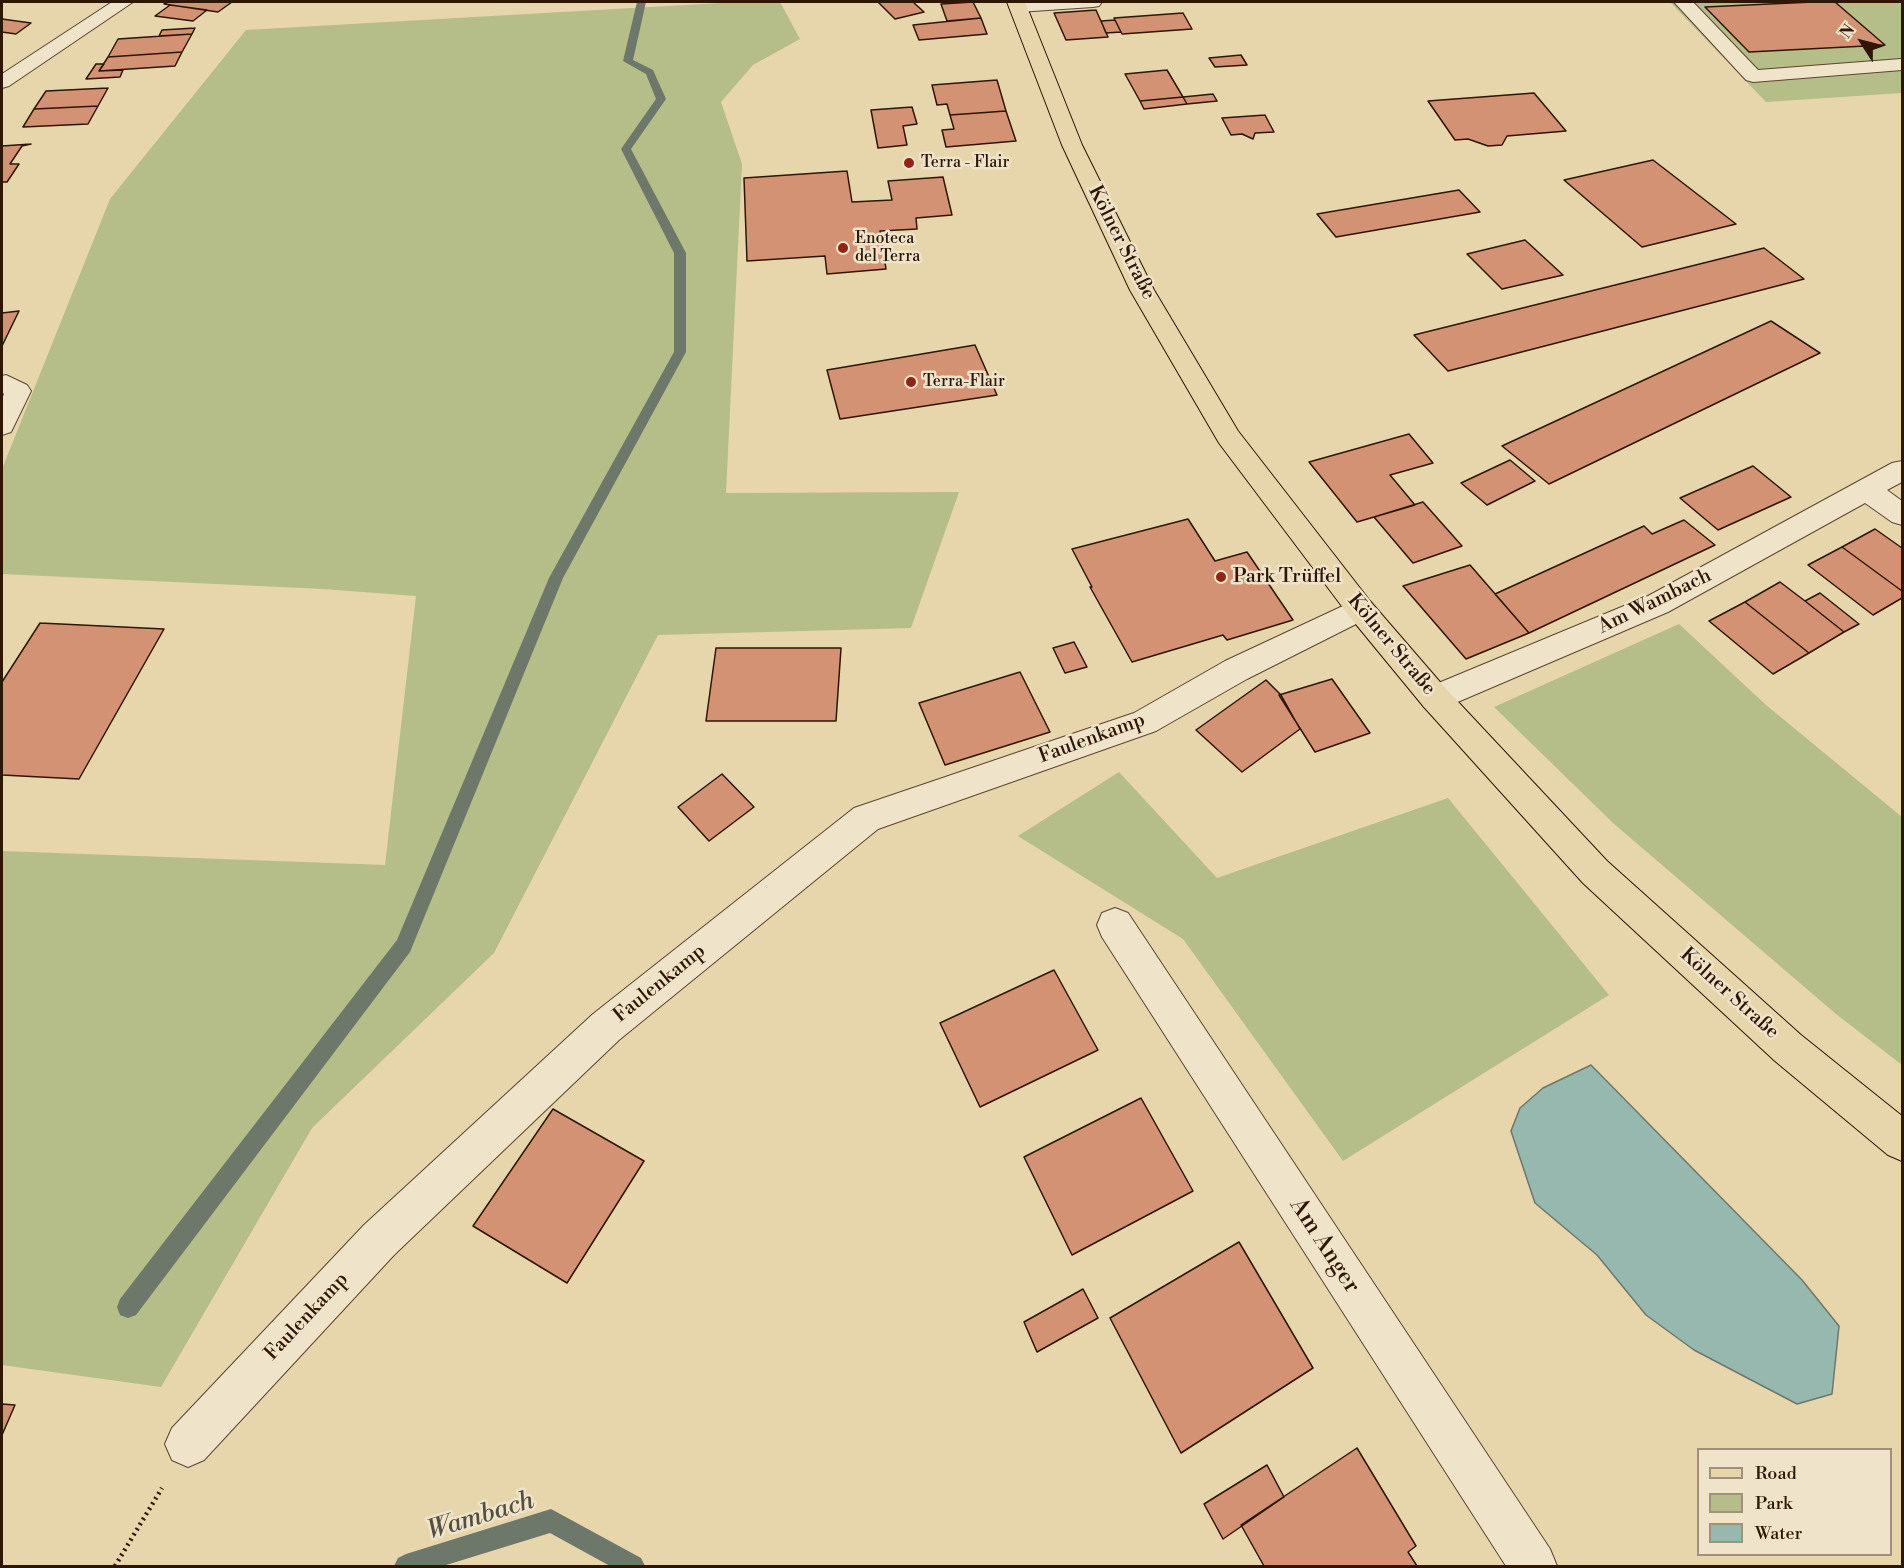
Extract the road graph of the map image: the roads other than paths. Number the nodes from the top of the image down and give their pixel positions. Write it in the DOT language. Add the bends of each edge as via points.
graph roads {
  1 [pos="124,2"];
  2 [pos="1093,2"];
  3 [pos="1683,2"];
  4 [pos="1017,4"];
  5 [pos="1901,65"];
  6 [pos="2,82"];
  7 [pos="2,384"];
  8 [pos="2,426"];
  9 [pos="1902,470"];
  10 [pos="1867,489"];
  11 [pos="1902,515"];
  12 [pos="1360,609"];
  13 [pos="1435,698"];
  14 [pos="1115,925"];
  15 [pos="1902,1141"];
  16 [pos="188,1444"];
  17 [pos="1533,1566"];
  1 -- 6 [label="street"];
  2 -- 4 [label="street"];
  3 -- 5 [label="street" via="1753,76"];
  4 -- 12 [label="main road, Kölner Straße" via="1072,145 1142,290 1228,437"];
  7 -- 8 [label="street" via="18,391"];
  9 -- 10 [label="street, Am Wambach"];
  10 -- 11 [label="street"];
  10 -- 13 [label="street, Am Wambach" via="1659,604"];
  12 -- 13 [label="main road, Kölner Straße"];
  12 -- 16 [label="street, Faulenkamp" via="1236,670 1145,722 866,818 606,1027 379,1240"];
  13 -- 15 [label="main road, Kölner Straße" via="1595,872 1788,1048"];
  14 -- 17 [label="street, Am Anger"];
}
